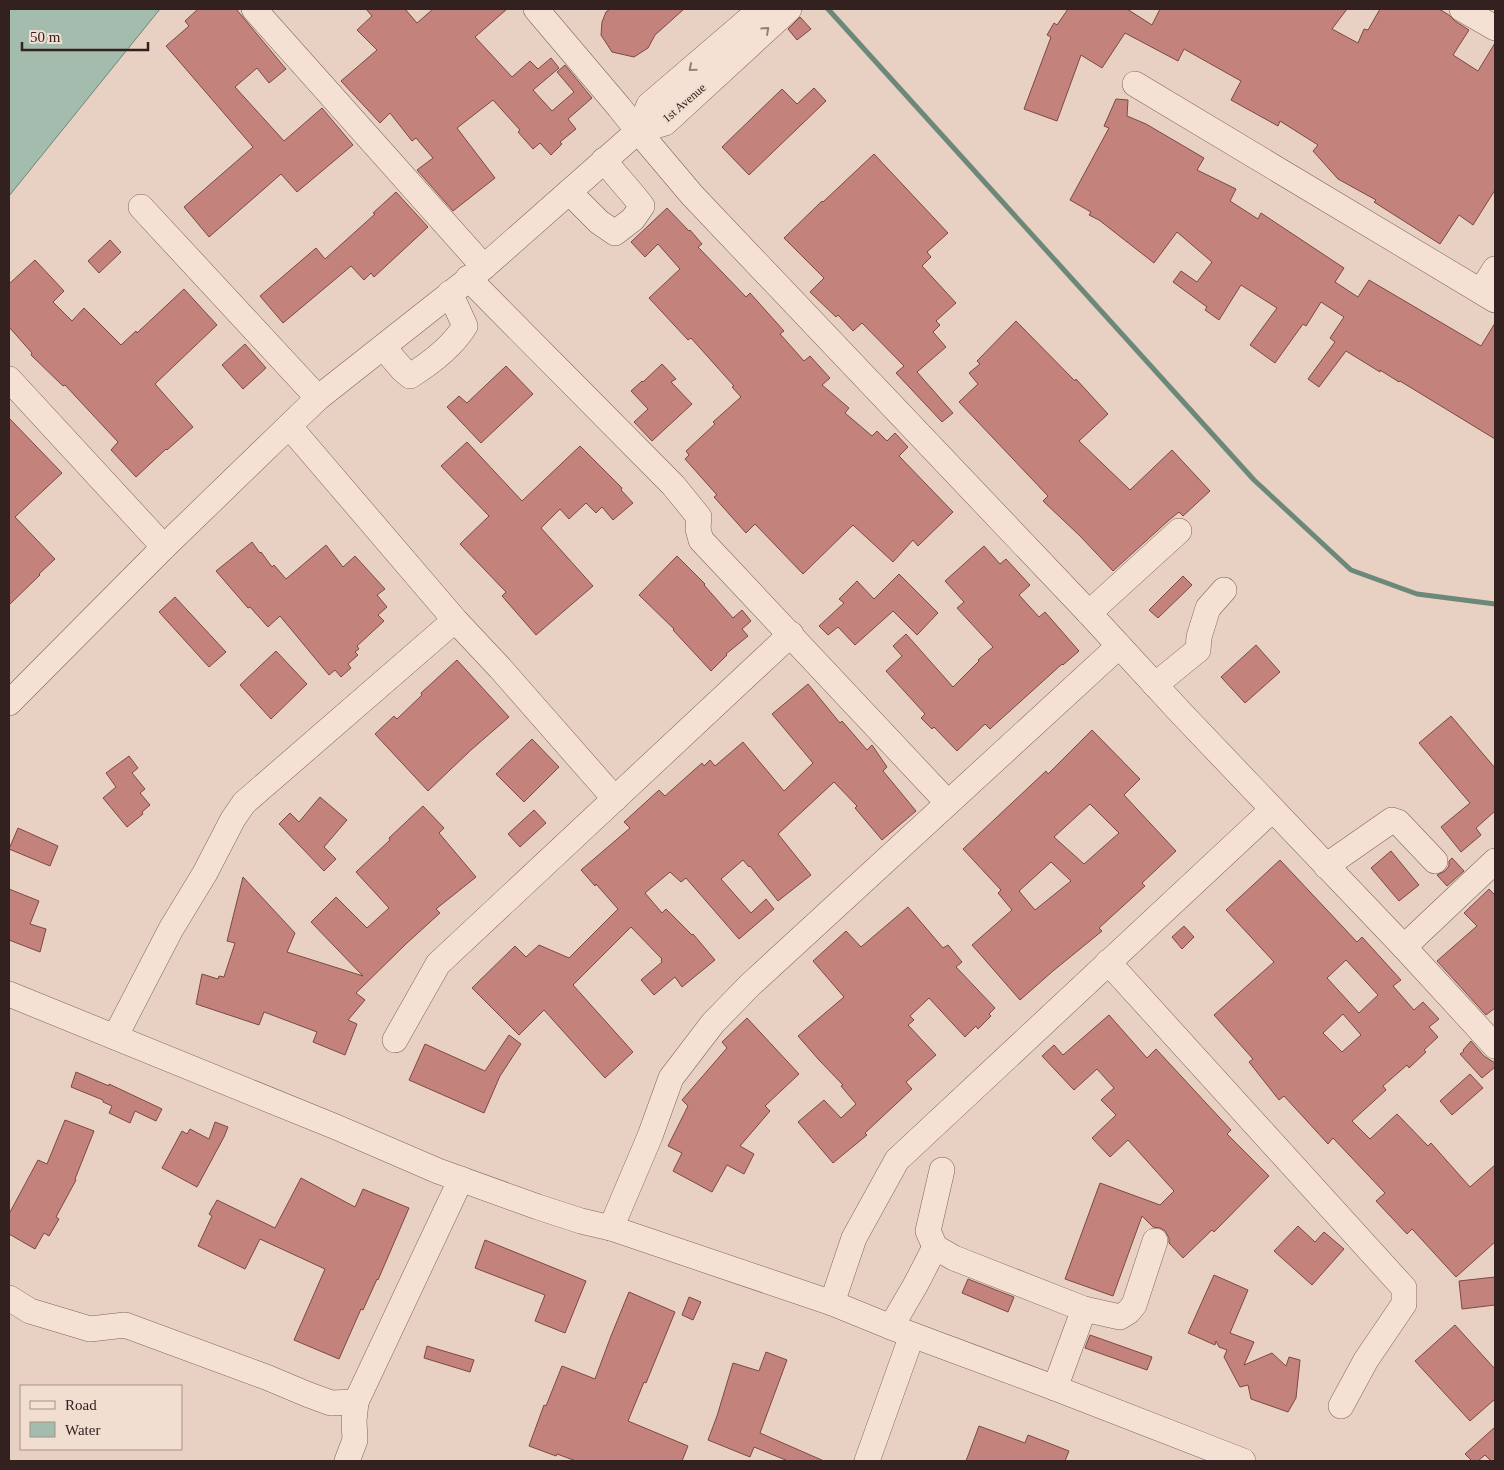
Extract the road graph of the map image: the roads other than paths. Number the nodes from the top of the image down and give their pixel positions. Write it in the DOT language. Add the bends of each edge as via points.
graph roads {
  1 [pos="254,9"];
  2 [pos="536,9"];
  3 [pos="761,9"];
  4 [pos="789,9"];
  5 [pos="1462,9"];
  6 [pos="1495,28"];
  7 [pos="736,44"];
  8 [pos="1135,84"];
  9 [pos="638,132"];
  10 [pos="604,160"];
  11 [pos="569,192"];
  12 [pos="141,207"];
  13 [pos="1495,269"];
  14 [pos="467,279"];
  15 [pos="1488,295"];
  16 [pos="384,347"];
  17 [pos="9,379"];
  18 [pos="318,398"];
  19 [pos="289,426"];
  20 [pos="1179,531"];
  21 [pos="164,547"];
  22 [pos="1224,590"];
  23 [pos="1089,613"];
  24 [pos="455,620"];
  25 [pos="790,634"];
  26 [pos="1119,646"];
  27 [pos="1155,685"];
  28 [pos="11,695"];
  29 [pos="615,799"];
  30 [pos="948,803"];
  31 [pos="1272,810"];
  32 [pos="1436,860"];
  33 [pos="1495,861"];
  34 [pos="1326,866"];
  35 [pos="1404,947"];
  36 [pos="1108,962"];
  37 [pos="9,994"];
  38 [pos="115,1037"];
  39 [pos="395,1040"];
  40 [pos="1495,1046"];
  41 [pos="942,1170"];
  42 [pos="461,1179"];
  43 [pos="611,1228"];
  44 [pos="1155,1241"];
  45 [pos="935,1248"];
  46 [pos="9,1298"];
  47 [pos="832,1303"];
  48 [pos="1084,1309"];
  49 [pos="902,1331"];
  50 [pos="1055,1388"];
  51 [pos="356,1402"];
  52 [pos="1341,1406"];
  53 [pos="347,1461"];
  54 [pos="867,1461"];
  55 [pos="1243,1461"];
  1 -- 14 [label="street"];
  2 -- 9 [label="street" via="620,106"];
  3 -- 7 [label="street, 1st Avenue"];
  7 -- 4 [label="street, 1st Avenue, one-way"];
  5 -- 6 [label="street"];
  7 -- 9 [label="street, 1st Avenue" via="665,123"];
  8 -- 15 [label="street"];
  9 -- 10 [label="street"];
  9 -- 23 [label="street" via="692,195"];
  10 -- 11 [label="street"];
  10 -- 11 [label="street" via="642,206 632,219 615,233"];
  11 -- 14 [label="street"];
  12 -- 18 [label="street"];
  13 -- 15 [label="street"];
  14 -- 16 [label="street"];
  14 -- 16 [label="street" via="465,326 458,338 426,366 410,376"];
  14 -- 25 [label="street" via="673,485 699,517 701,540"];
  16 -- 18 [label="street"];
  17 -- 21 [label="street"];
  18 -- 19 [label="street"];
  19 -- 21 [label="street"];
  19 -- 24 [label="street"];
  20 -- 23 [label="street"];
  21 -- 28 [label="street"];
  22 -- 27 [label="street" via="1208,608 1198,650"];
  23 -- 26 [label="street"];
  24 -- 29 [label="street"];
  24 -- 38 [label="street" via="244,803 171,929"];
  25 -- 29 [label="street"];
  25 -- 30 [label="street"];
  26 -- 27 [label="street"];
  26 -- 30 [label="street"];
  27 -- 31 [label="street"];
  29 -- 39 [label="street" via="438,964"];
  30 -- 43 [label="street" via="712,1023 671,1078"];
  31 -- 34 [label="street"];
  31 -- 36 [label="street"];
  32 -- 34 [label="street" via="1398,822 1392,820"];
  33 -- 35 [label="street"];
  34 -- 35 [label="street"];
  35 -- 40 [label="street"];
  36 -- 47 [label="street" via="897,1160 854,1238"];
  36 -- 52 [label="street" via="1404,1288 1404,1304 1366,1360"];
  37 -- 38 [label="street"];
  38 -- 42 [label="street"];
  41 -- 45 [label="street" via="928,1231"];
  42 -- 43 [label="street"];
  42 -- 51 [label="street"];
  43 -- 47 [label="street"];
  44 -- 48 [label="street" via="1134,1306 1128,1312 1120,1317"];
  45 -- 48 [label="street"];
  45 -- 49 [label="street" via="916,1284"];
  46 -- 51 [label="street" via="30,1311 90,1329 125,1325 309,1396 331,1402"];
  47 -- 49 [label="street"];
  48 -- 50 [label="street"];
  49 -- 50 [label="street"];
  49 -- 54 [label="street"];
  50 -- 55 [label="street"];
  51 -- 53 [label="street" via="355,1440"];
}
